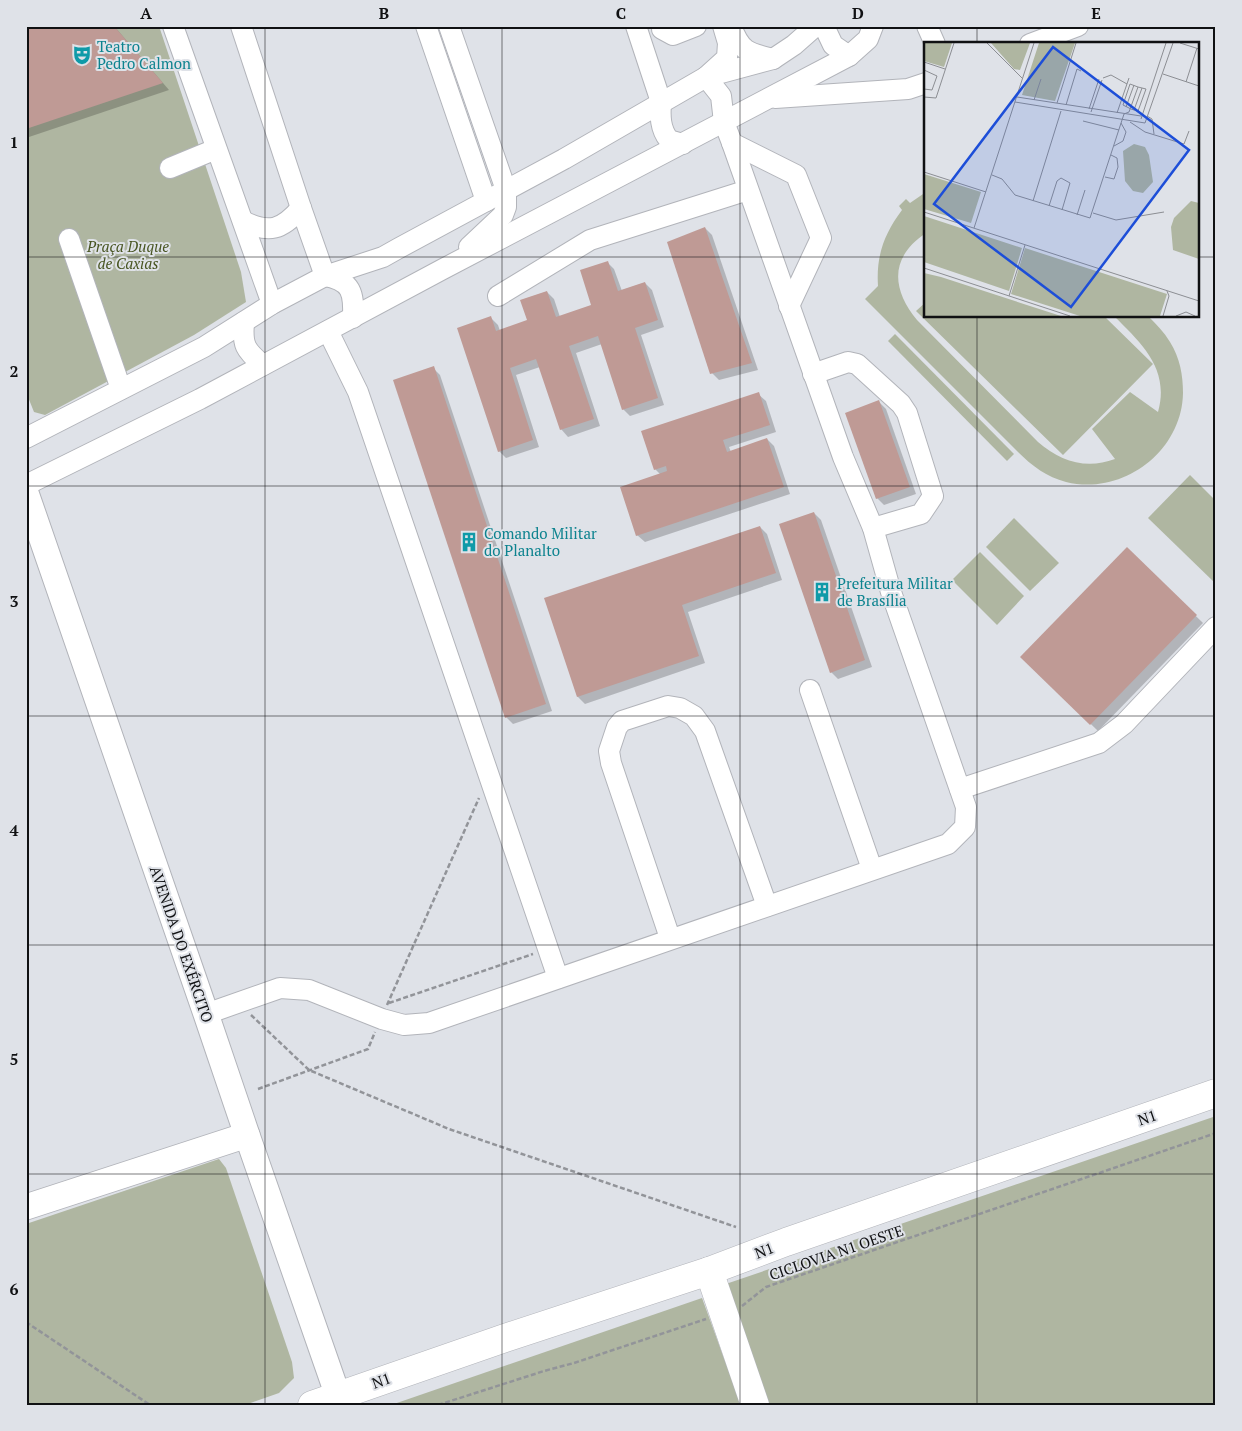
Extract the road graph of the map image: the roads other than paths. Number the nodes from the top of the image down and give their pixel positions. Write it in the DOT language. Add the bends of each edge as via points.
graph roads {
  1 [pos="173,26"];
  2 [pos="241,26"];
  3 [pos="426,26"];
  4 [pos="449,26"];
  5 [pos="636,26"];
  6 [pos="662,26"];
  7 [pos="723,26"];
  8 [pos="732,26"];
  9 [pos="813,26"];
  10 [pos="824,26"];
  11 [pos="873,26"];
  12 [pos="927,26"];
  13 [pos="1078,26"];
  14 [pos="694,27"];
  15 [pos="934,42"];
  16 [pos="1035,42"];
  17 [pos="849,56"];
  18 [pos="773,59"];
  19 [pos="706,77"];
  20 [pos="924,83"];
  21 [pos="768,98"];
  22 [pos="661,102"];
  23 [pos="724,122"];
  24 [pos="732,143"];
  25 [pos="683,144"];
  26 [pos="216,149"];
  27 [pos="170,168"];
  28 [pos="506,190"];
  29 [pos="748,190"];
  30 [pos="486,201"];
  31 [pos="301,208"];
  32 [pos="243,221"];
  33 [pos="69,239"];
  34 [pos="443,269"];
  35 [pos="325,276"];
  36 [pos="498,296"];
  37 [pos="272,304"];
  38 [pos="790,306"];
  39 [pos="353,318"];
  40 [pos="244,322"];
  41 [pos="328,331"];
  42 [pos="263,365"];
  43 [pos="814,374"];
  44 [pos="121,389"];
  45 [pos="26,438"];
  46 [pos="26,485"];
  47 [pos="26,493"];
  48 [pos="872,528"];
  49 [pos="1216,628"];
  50 [pos="810,690"];
  51 [pos="960,789"];
  52 [pos="872,869"];
  53 [pos="766,906"];
  54 [pos="670,938"];
  55 [pos="558,978"];
  56 [pos="206,1014"];
  57 [pos="1216,1093"];
  58 [pos="247,1136"];
  59 [pos="26,1207"];
  60 [pos="709,1272"];
  61 [pos="338,1396"];
  62 [pos="312,1405"];
  63 [pos="756,1405"];
  1 -- 26 [label="street"];
  2 -- 31 [label="street"];
  3 -- 30 [label="street"];
  4 -- 28 [label="street"];
  5 -- 22 [label="street"];
  6 -- 14 [label="street" via="674,35"];
  7 -- 19 [label="street" via="728,43 727,58"];
  8 -- 18 [label="street" via="737,41 750,53"];
  9 -- 18 [label="street" via="794,45"];
  10 -- 17 [label="street" via="833,45"];
  11 -- 17 [label="street" via="868,38"];
  12 -- 15 [label="street"];
  13 -- 16 [label="street"];
  17 -- 21 [label="street"];
  18 -- 19 [label="street"];
  19 -- 22 [label="street"];
  19 -- 23 [label="street" via="721,96"];
  20 -- 21 [label="street" via="908,89"];
  21 -- 23 [label="street"];
  22 -- 25 [label="street" via="664,133 669,140"];
  22 -- 28 [label="street"];
  23 -- 24 [label="street"];
  23 -- 25 [label="street"];
  24 -- 29 [label="street"];
  24 -- 38 [label="street" via="796,175 821,238"];
  25 -- 34 [label="street"];
  26 -- 27 [label="street"];
  26 -- 32 [label="street"];
  28 -- 30 [label="street"];
  28 -- 34 [label="street" via="503,215"];
  29 -- 36 [label="street" via="590,240"];
  29 -- 38 [label="street"];
  30 -- 35 [label="street" via="383,257"];
  31 -- 32 [label="street" via="276,228 257,228"];
  31 -- 35 [label="street"];
  32 -- 37 [label="street"];
  33 -- 44 [label="street"];
  34 -- 39 [label="street"];
  35 -- 37 [label="street"];
  35 -- 39 [label="street" via="338,278 351,292"];
  37 -- 40 [label="street"];
  38 -- 43 [label="street"];
  39 -- 41 [label="street"];
  40 -- 42 [label="street" via="243,338 250,354"];
  40 -- 44 [label="street" via="204,347"];
  41 -- 42 [label="street"];
  41 -- 55 [label="street" via="358,392"];
  42 -- 46 [label="street"];
  43 -- 48 [label="street"];
  43 -- 48 [label="street" via="848,362 857,364 907,413 933,496 921,514"];
  44 -- 45 [label="street"];
  47 -- 56 [label="main road, AVENIDA DO EXÉRCITO"];
  48 -- 51 [label="street" via="890,592"];
  49 -- 51 [label="street" via="1124,724 1099,743"];
  50 -- 52 [label="street"];
  51 -- 52 [label="street" via="966,807 965,827 948,844"];
  52 -- 53 [label="street"];
  53 -- 54 [label="street"];
  53 -- 54 [label="street" via="705,731 694,716 668,706 622,721 609,750 611,763"];
  54 -- 55 [label="street"];
  55 -- 56 [label="street" via="429,1023 404,1025 308,990 280,988"];
  56 -- 58 [label="main road, AVENIDA DO EXÉRCITO"];
  57 -- 60 [label="highway, N1" via="786,1242"];
  58 -- 59 [label="main road"];
  58 -- 61 [label="main road, AVENIDA DO EXÉRCITO"];
  60 -- 61 [label="highway, N1"];
  60 -- 63 [label="highway"];
  61 -- 62 [label="highway, N1"];
}
